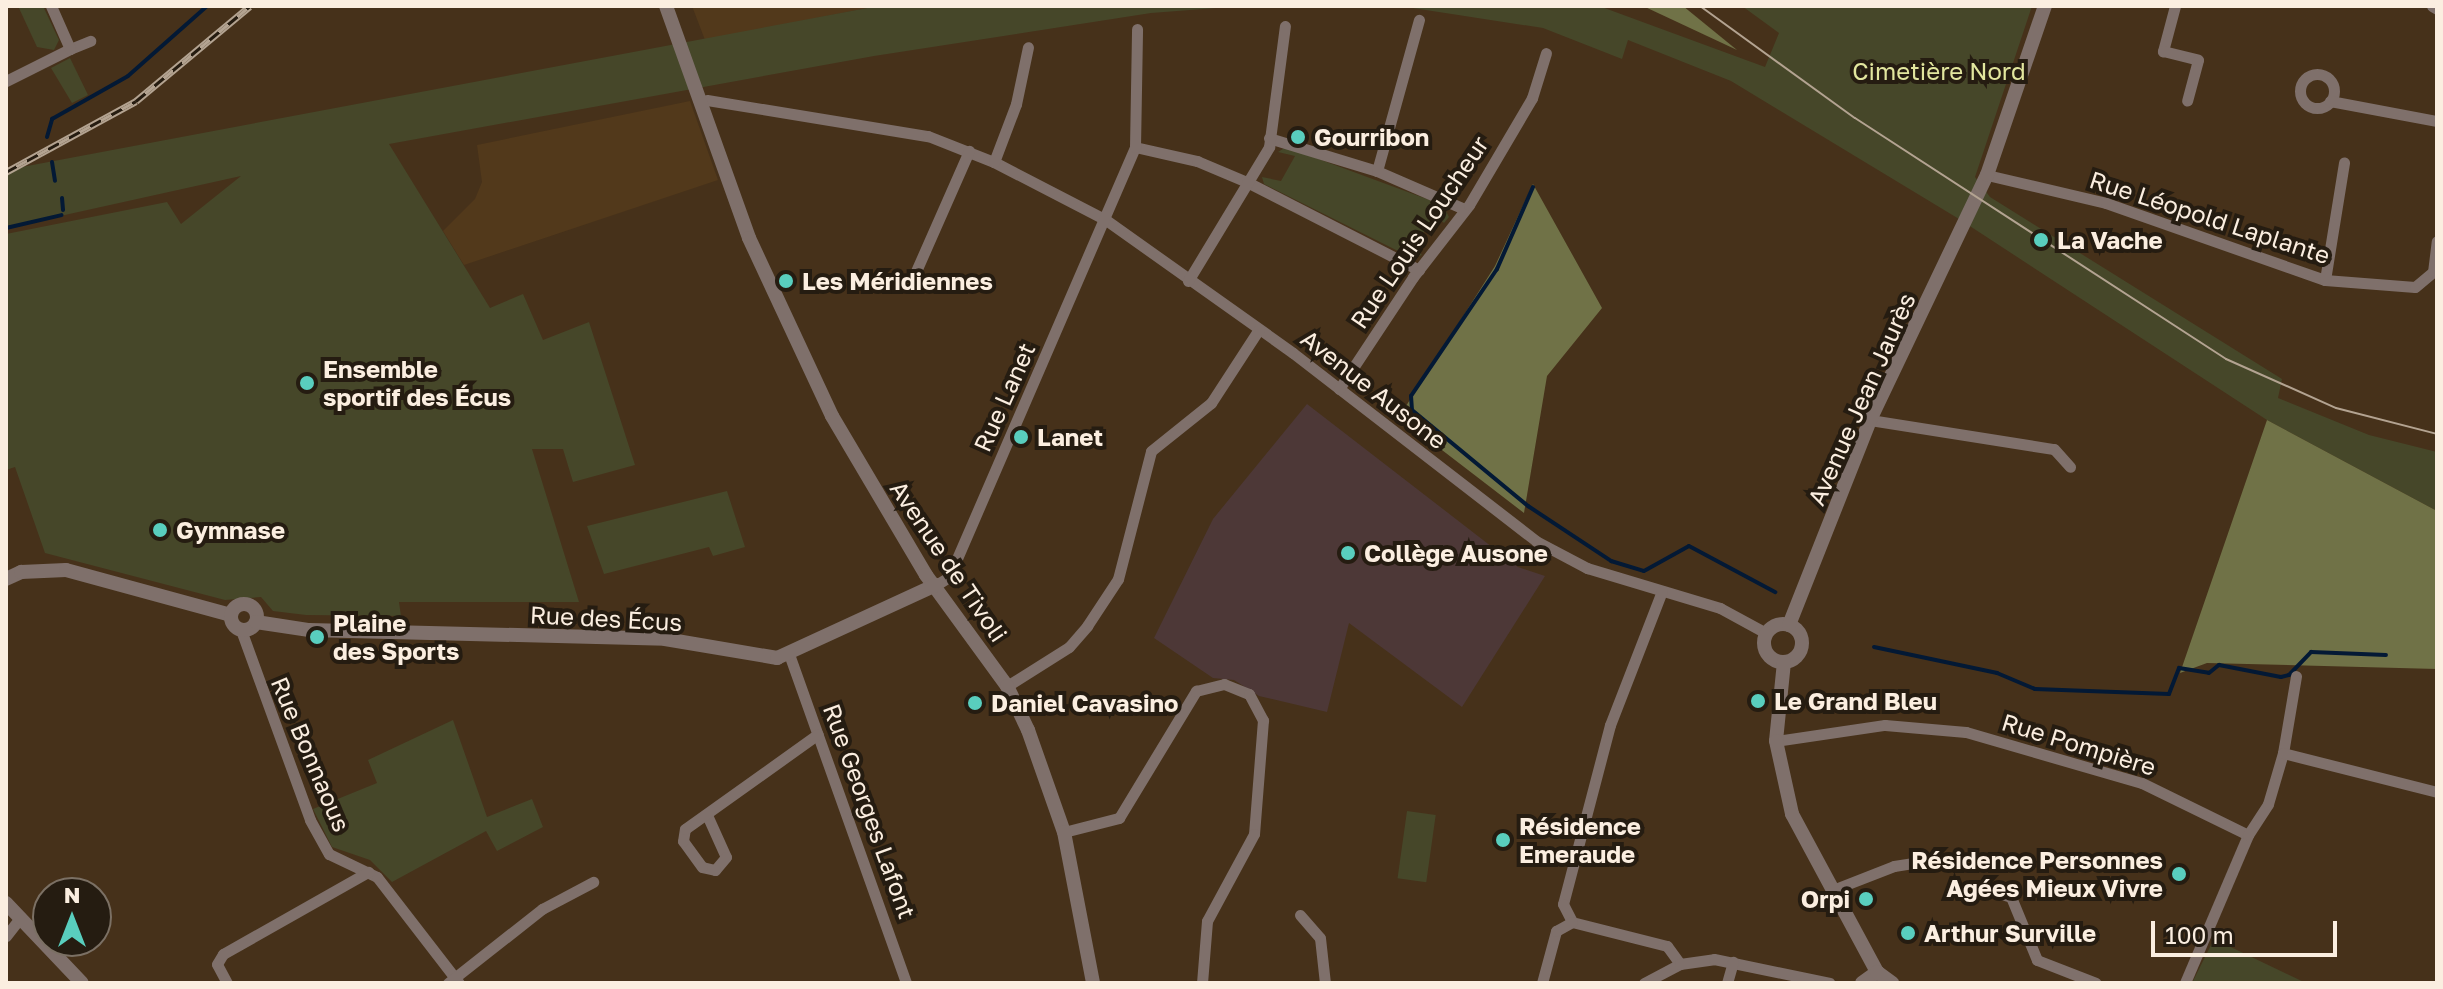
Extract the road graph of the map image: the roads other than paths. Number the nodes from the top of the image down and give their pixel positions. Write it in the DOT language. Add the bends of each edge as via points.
graph roads {
  1 [pos="51,6"];
  2 [pos="666,6"];
  3 [pos="676,6"];
  4 [pos="2045,6"];
  5 [pos="2175,6"];
  6 [pos="2432,6"];
  7 [pos="2437,9"];
  8 [pos="1419,20"];
  9 [pos="1285,26"];
  10 [pos="1137,29"];
  11 [pos="90,41"];
  12 [pos="1028,47"];
  13 [pos="70,49"];
  14 [pos="1546,53"];
  15 [pos="6,81"];
  16 [pos="703,100"];
  17 [pos="2187,101"];
  18 [pos="2330,101"];
  19 [pos="2437,121"];
  20 [pos="1269,138"];
  21 [pos="1135,147"];
  22 [pos="969,151"];
  23 [pos="994,162"];
  24 [pos="2344,163"];
  25 [pos="1377,171"];
  26 [pos="1987,175"];
  27 [pos="1249,183"];
  28 [pos="1462,208"];
  29 [pos="1106,220"];
  30 [pos="2437,241"];
  31 [pos="1419,270"];
  32 [pos="913,278"];
  33 [pos="2325,280"];
  34 [pos="1188,281"];
  35 [pos="2432,283"];
  36 [pos="1259,329"];
  37 [pos="1339,389"];
  38 [pos="1870,420"];
  39 [pos="2070,467"];
  40 [pos="6,579"];
  41 [pos="936,585"];
  42 [pos="1662,591"];
  43 [pos="231,615"];
  44 [pos="256,622"];
  45 [pos="1789,625"];
  46 [pos="241,630"];
  47 [pos="1766,633"];
  48 [pos="789,654"];
  49 [pos="1784,662"];
  50 [pos="2296,676"];
  51 [pos="1007,686"];
  52 [pos="818,734"];
  53 [pos="1776,741"];
  54 [pos="2283,753"];
  55 [pos="2437,792"];
  56 [pos="707,815"];
  57 [pos="1064,832"];
  58 [pos="2248,835"];
  59 [pos="1930,860"];
  60 [pos="368,872"];
  61 [pos="593,882"];
  62 [pos="1835,889"];
  63 [pos="1995,892"];
  64 [pos="6,903"];
  65 [pos="1300,915"];
  66 [pos="21,917"];
  67 [pos="1572,922"];
  68 [pos="6,936"];
  69 [pos="1733,962"];
  70 [pos="1680,964"];
  71 [pos="1877,972"];
  72 [pos="454,981"];
  73 [pos="82,983"];
  74 [pos="227,983"];
  75 [pos="906,983"];
  76 [pos="1093,983"];
  77 [pos="1202,983"];
  78 [pos="1325,983"];
  79 [pos="1542,983"];
  80 [pos="1644,983"];
  81 [pos="1727,983"];
  82 [pos="1830,983"];
  83 [pos="1862,983"];
  84 [pos="1892,983"];
  85 [pos="2096,983"];
  86 [pos="2185,983"];
  1 -- 13 [label="street"];
  2 -- 16 [label="street"];
  3 -- 16 [label="street, Avenue de Tivoli" via="700,73"];
  4 -- 26 [label="street, Avenue Jean Jaurès"];
  5 -- 17 [label="street" via="2163,51 2198,60"];
  6 -- 7 [label="street"];
  8 -- 25 [label="street"];
  9 -- 20 [label="street"];
  10 -- 21 [label="street"];
  11 -- 13 [label="street"];
  12 -- 23 [label="street" via="1016,104"];
  13 -- 15 [label="street"];
  14 -- 28 [label="street, Rue Louis Loucheur" via="1532,98"];
  16 -- 22 [label="street, Avenue Ausone" via="928,136"];
  16 -- 41 [label="street, Avenue de Tivoli" via="749,238 813,378 853,456"];
  18 -- 19 [label="street"];
  20 -- 25 [label="street"];
  20 -- 27 [label="street"];
  21 -- 27 [label="street" via="1197,161"];
  21 -- 29 [label="street, Rue Lanet"];
  22 -- 23 [label="street, Avenue Ausone"];
  22 -- 32 [label="street"];
  23 -- 29 [label="street, Avenue Ausone"];
  24 -- 33 [label="street"];
  25 -- 28 [label="street"];
  26 -- 33 [label="street, Rue Léopold Laplante" via="2106,203"];
  26 -- 38 [label="street, Avenue Jean Jaurès" via="1984,195"];
  27 -- 31 [label="street"];
  27 -- 34 [label="street"];
  28 -- 31 [label="street, Rue Louis Loucheur"];
  29 -- 34 [label="street, Avenue Ausone"];
  29 -- 41 [label="street, Rue Lanet" via="949,577"];
  30 -- 35 [label="street, Rue Léopold Laplante"];
  31 -- 37 [label="street, Rue Louis Loucheur"];
  33 -- 35 [label="street, Rue Léopold Laplante" via="2415,287"];
  34 -- 36 [label="street, Avenue Ausone"];
  36 -- 37 [label="street, Avenue Ausone"];
  36 -- 51 [label="street" via="1211,403 1151,451 1118,579 1087,626 1069,647"];
  37 -- 42 [label="street, Avenue Ausone" via="1536,541 1587,568"];
  38 -- 39 [label="street" via="2054,449"];
  38 -- 45 [label="street, Avenue Jean Jaurès"];
  40 -- 43 [label="street" via="21,572 66,570"];
  41 -- 48 [label="street, Rue des Écus"];
  41 -- 51 [label="street, Avenue de Tivoli"];
  42 -- 47 [label="street, Avenue Ausone" via="1720,608"];
  42 -- 67 [label="street" via="1596,775 1563,904"];
  43 -- 44 [label="street, Rue des Écus" via="237,605 249,604"];
  43 -- 46 [label="street"];
  44 -- 46 [label="street"];
  44 -- 48 [label="street, Rue des Écus" via="390,633 641,637 769,658"];
  45 -- 47 [label="street" via="1777,624"];
  45 -- 49 [label="street" via="1799,633 1802,645 1796,657"];
  46 -- 60 [label="street, Rue Bonnaous" via="310,820 329,854"];
  47 -- 49 [label="street" via="1766,652"];
  48 -- 52 [label="street, Rue Georges Lafont"];
  49 -- 53 [label="street"];
  50 -- 54 [label="street"];
  51 -- 57 [label="street, Avenue de Tivoli"];
  52 -- 56 [label="street"];
  52 -- 75 [label="street, Rue Georges Lafont"];
  53 -- 58 [label="street, Rue Pompière" via="1885,725 1966,732 2163,793"];
  53 -- 62 [label="street" via="1792,814"];
  54 -- 55 [label="street"];
  54 -- 58 [label="street" via="2268,804"];
  56 -- 56 [label="street" via="682,834 702,867 715,870 726,857"];
  57 -- 76 [label="street, Avenue de Tivoli"];
  57 -- 77 [label="street" via="1119,818 1196,691 1224,684 1249,694 1263,720 1254,834 1207,921"];
  58 -- 86 [label="street"];
  59 -- 62 [label="street" via="1894,866"];
  60 -- 72 [label="street, Rue Bonnaous" via="387,888"];
  60 -- 74 [label="street" via="223,954 217,964"];
  61 -- 72 [label="street" via="542,909"];
  62 -- 71 [label="street"];
  63 -- 85 [label="street" via="2011,897 2037,960"];
  64 -- 66 [label="street"];
  65 -- 78 [label="street" via="1320,938"];
  66 -- 68 [label="street"];
  66 -- 73 [label="street"];
  67 -- 70 [label="street" via="1667,946"];
  67 -- 79 [label="street" via="1556,931"];
  69 -- 70 [label="street"];
  69 -- 81 [label="street"];
  69 -- 82 [label="street"];
  70 -- 80 [label="street"];
  71 -- 83 [label="street"];
  71 -- 84 [label="street"];
}
